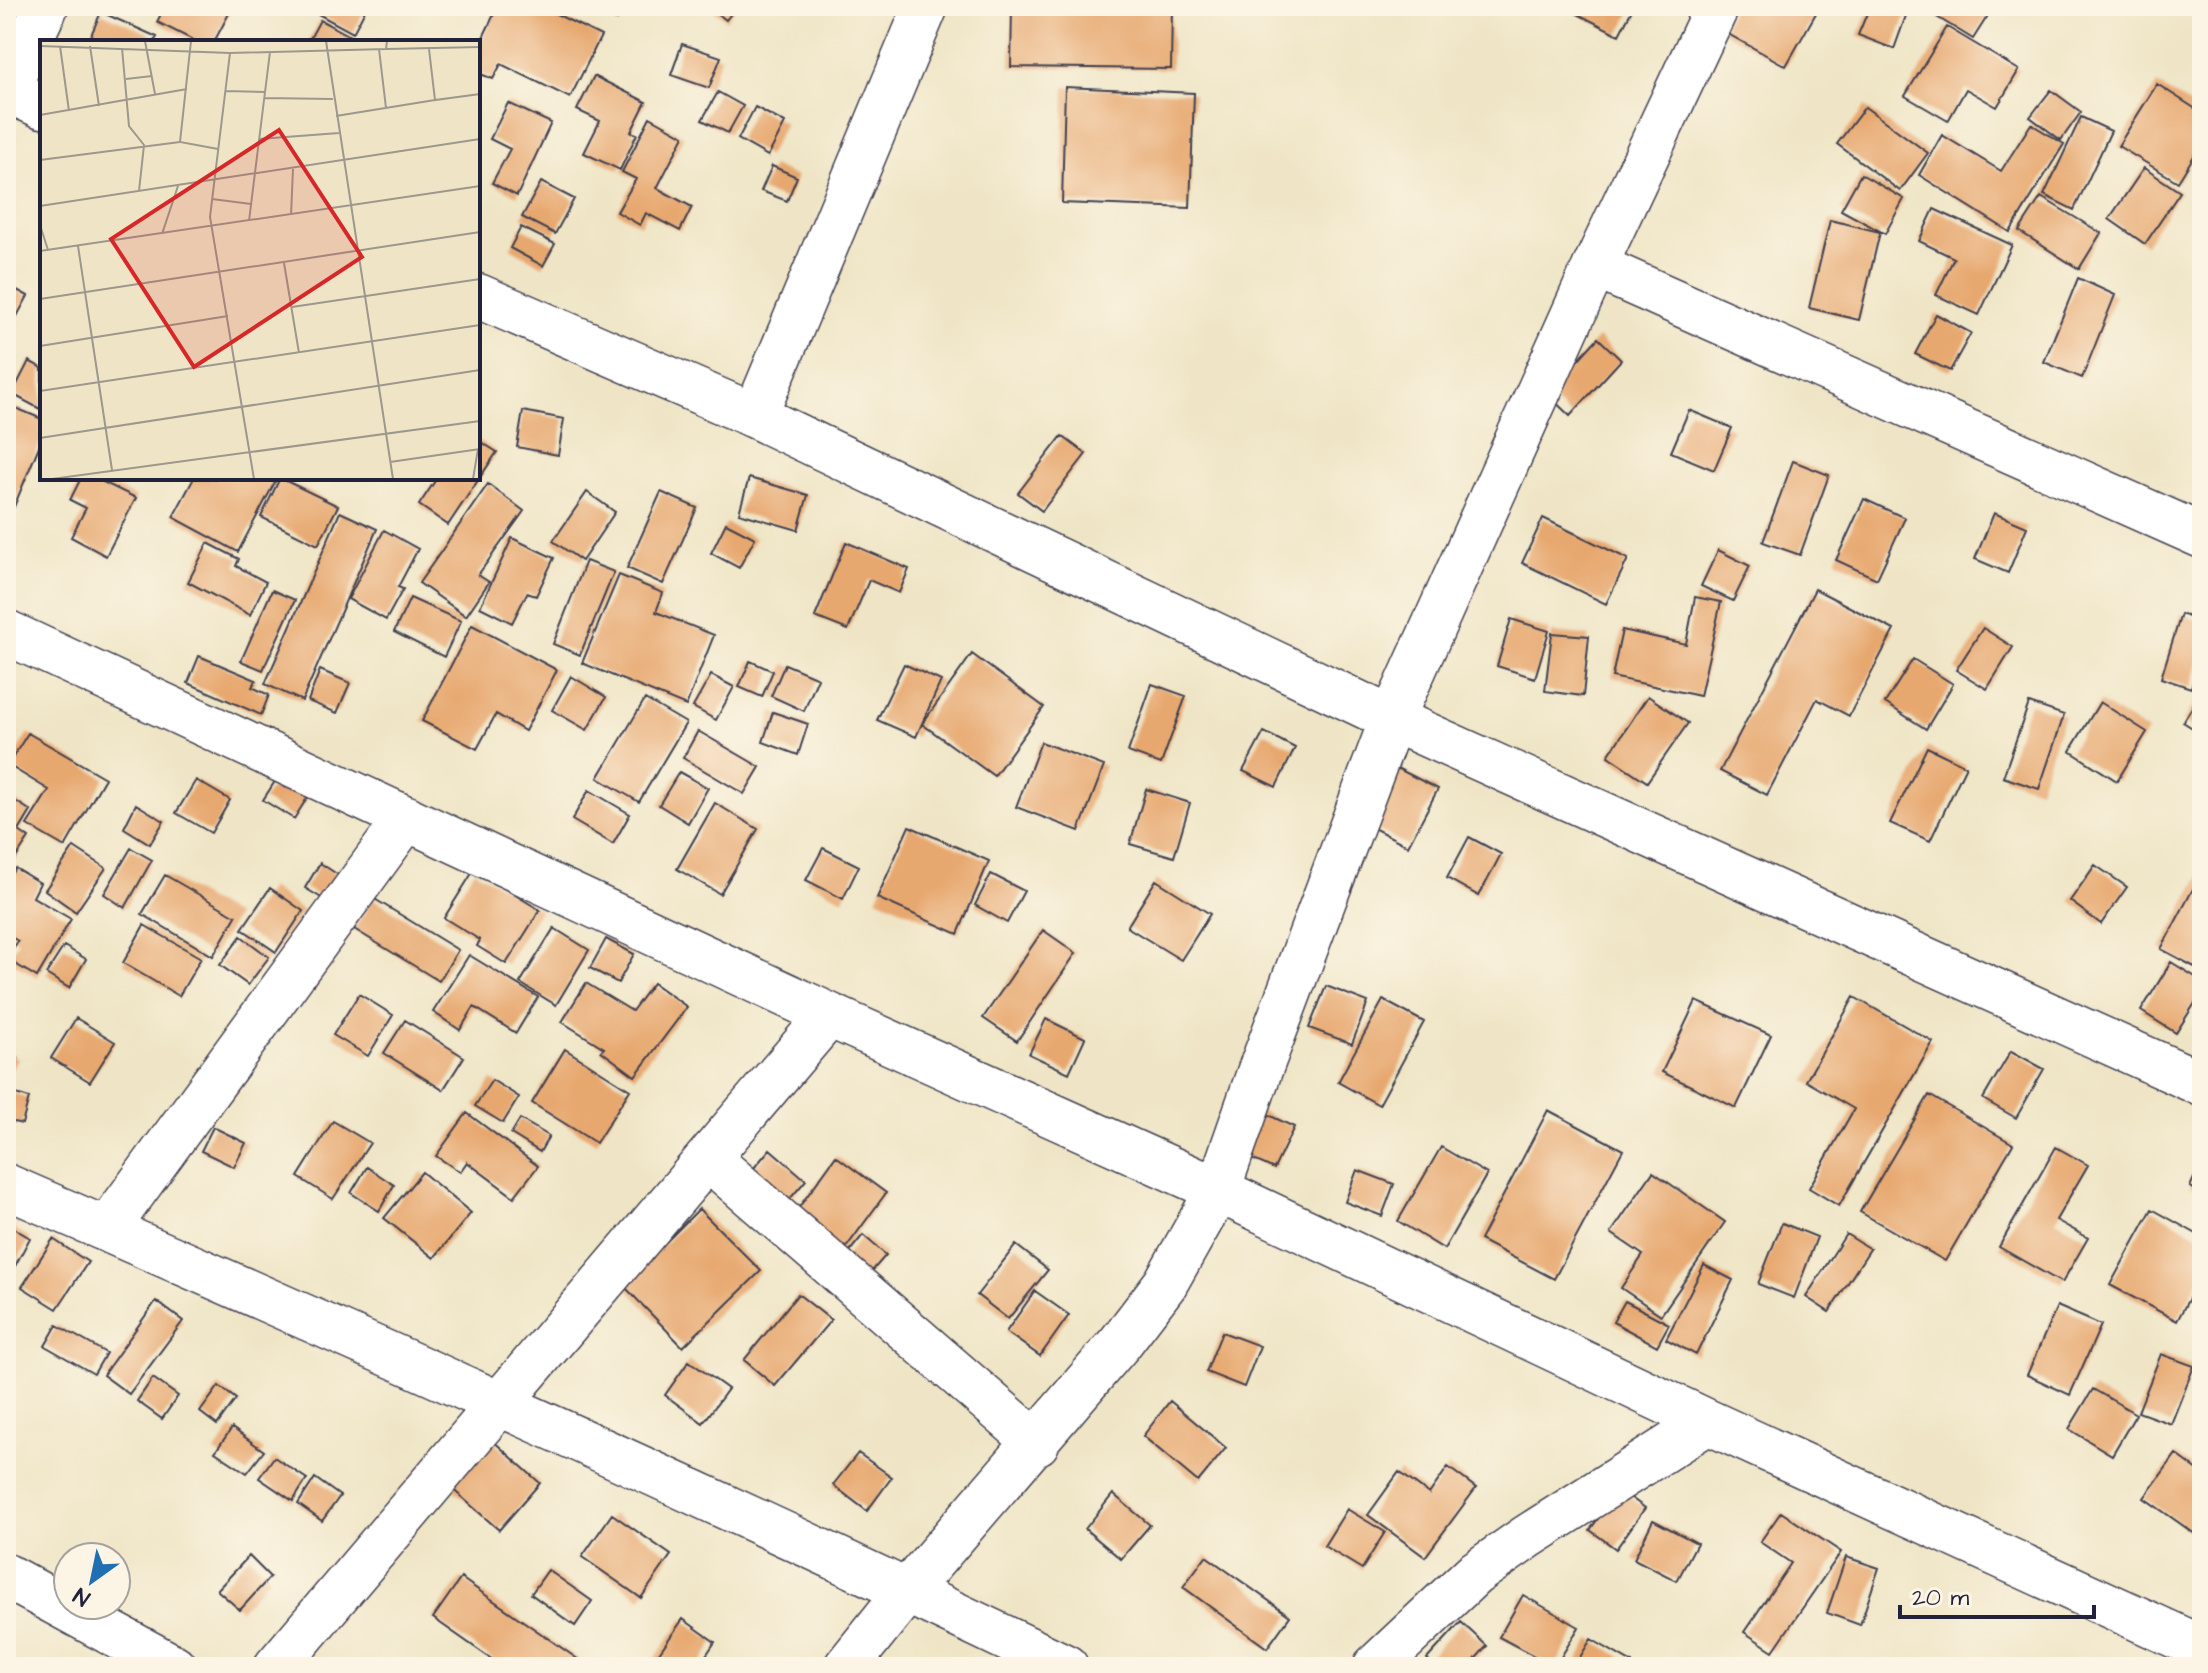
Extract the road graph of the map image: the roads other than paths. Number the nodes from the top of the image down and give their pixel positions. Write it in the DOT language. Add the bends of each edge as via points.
graph roads {
  1 [pos="46,6"];
  2 [pos="926,6"];
  3 [pos="1717,6"];
  4 [pos="6,91"];
  5 [pos="40,105"];
  6 [pos="1595,266"];
  7 [pos="480,297"];
  8 [pos="755,416"];
  9 [pos="2202,536"];
  10 [pos="6,632"];
  11 [pos="1392,719"];
  12 [pos="407,818"];
  13 [pos="829,1015"];
  14 [pos="2202,1084"];
  15 [pos="708,1158"];
  16 [pos="6,1186"];
  17 [pos="1218,1190"];
  18 [pos="107,1229"];
  19 [pos="500,1404"];
  20 [pos="1708,1422"];
  21 [pos="1037,1443"];
  22 [pos="6,1576"];
  23 [pos="907,1591"];
  24 [pos="2202,1648"];
  25 [pos="174,1667"];
  26 [pos="276,1667"];
  27 [pos="846,1667"];
  28 [pos="1066,1667"];
  29 [pos="1375,1667"];
  1 -- 4 [label="street"];
  2 -- 8 [label="street"];
  3 -- 6 [label="street"];
  4 -- 5 [label="street"];
  6 -- 9 [label="street"];
  6 -- 11 [label="street"];
  7 -- 8 [label="street"];
  8 -- 11 [label="street"];
  10 -- 12 [label="street"];
  11 -- 14 [label="street"];
  11 -- 17 [label="street"];
  12 -- 13 [label="street"];
  12 -- 18 [label="street"];
  13 -- 15 [label="street"];
  13 -- 17 [label="street"];
  15 -- 19 [label="street"];
  15 -- 21 [label="street"];
  16 -- 18 [label="street"];
  17 -- 20 [label="street"];
  17 -- 21 [label="street" via="1165,1284"];
  18 -- 19 [label="street"];
  19 -- 23 [label="street"];
  19 -- 26 [label="street"];
  20 -- 24 [label="street"];
  20 -- 29 [label="street" via="1474,1574"];
  21 -- 23 [label="street"];
  22 -- 25 [label="street"];
  23 -- 27 [label="street"];
  23 -- 28 [label="street"];
}
